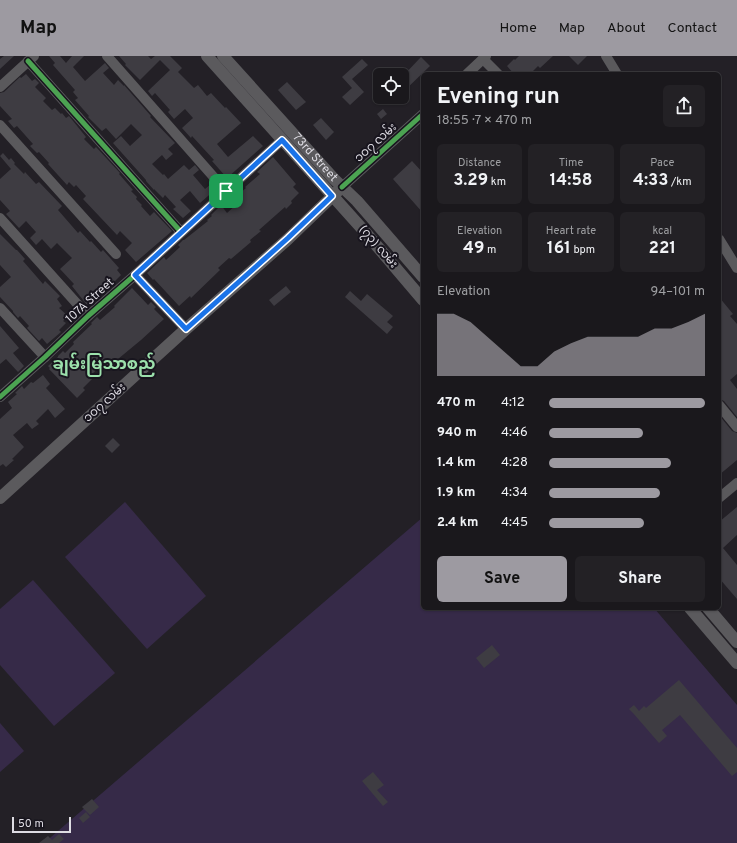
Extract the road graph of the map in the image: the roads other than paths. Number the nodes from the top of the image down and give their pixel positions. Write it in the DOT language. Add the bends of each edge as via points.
graph roads {
  1 [pos="107,56"];
  2 [pos="206,56"];
  3 [pos="223,56"];
  4 [pos="606,56"];
  5 [pos="485,57"];
  6 [pos="31,59"];
  7 [pos="469,72"];
  8 [pos="496,72"];
  9 [pos="616,72"];
  10 [pos="0,87"];
  11 [pos="421,116"];
  12 [pos="0,126"];
  13 [pos="282,140"];
  14 [pos="342,187"];
  15 [pos="226,191"];
  16 [pos="332,196"];
  17 [pos="0,218"];
  18 [pos="181,232"];
  19 [pos="721,242"];
  20 [pos="116,254"];
  21 [pos="737,268"];
  22 [pos="421,271"];
  23 [pos="135,275"];
  24 [pos="406,280"];
  25 [pos="421,298"];
  26 [pos="0,308"];
  27 [pos="88,316"];
  28 [pos="186,329"];
  29 [pos="45,357"];
  30 [pos="0,397"];
  31 [pos="721,407"];
  32 [pos="737,427"];
  33 [pos="737,483"];
  34 [pos="721,496"];
  35 [pos="0,498"];
  36 [pos="692,610"];
  37 [pos="710,610"];
  38 [pos="737,642"];
  39 [pos="737,663"];
  1 -- 15 [label="street"];
  2 -- 13 [label="main road, 73rd Street"];
  3 -- 14 [label="main road, 73rd Street"];
  4 -- 9 [label="street"];
  5 -- 7 [label="street"];
  5 -- 8 [label="street"];
  6 -- 10 [label="street"];
  6 -- 18 [label="street"];
  11 -- 14 [label="street, ၁၀၇ လမ်း"];
  12 -- 20 [label="street"];
  13 -- 15 [label="street, 107A Street"];
  13 -- 16 [label="main road, 73rd Street"];
  14 -- 16 [label="main road, ၁၀၇ လမ်း"];
  14 -- 22 [label="main road, 73rd Street"];
  15 -- 18 [label="street, 107A Street"];
  16 -- 24 [label="main road, (၇၃) လမ်း"];
  16 -- 28 [label="main road, ၁၀၇ လမ်း"];
  17 -- 27 [label="street"];
  18 -- 23 [label="street, 107A Street"];
  19 -- 21 [label="street"];
  22 -- 24 [label="street"];
  23 -- 27 [label="street, 107A Street"];
  23 -- 28 [label="street"];
  24 -- 25 [label="main road, (၇၃) လမ်း"];
  26 -- 29 [label="street"];
  27 -- 29 [label="street, 107A Street"];
  28 -- 35 [label="main road, ၁၀၇ လမ်း"];
  29 -- 30 [label="street, 107A Street"];
  31 -- 32 [label="street"];
  33 -- 34 [label="street"];
  36 -- 39 [label="main road"];
  37 -- 38 [label="main road"];
}
